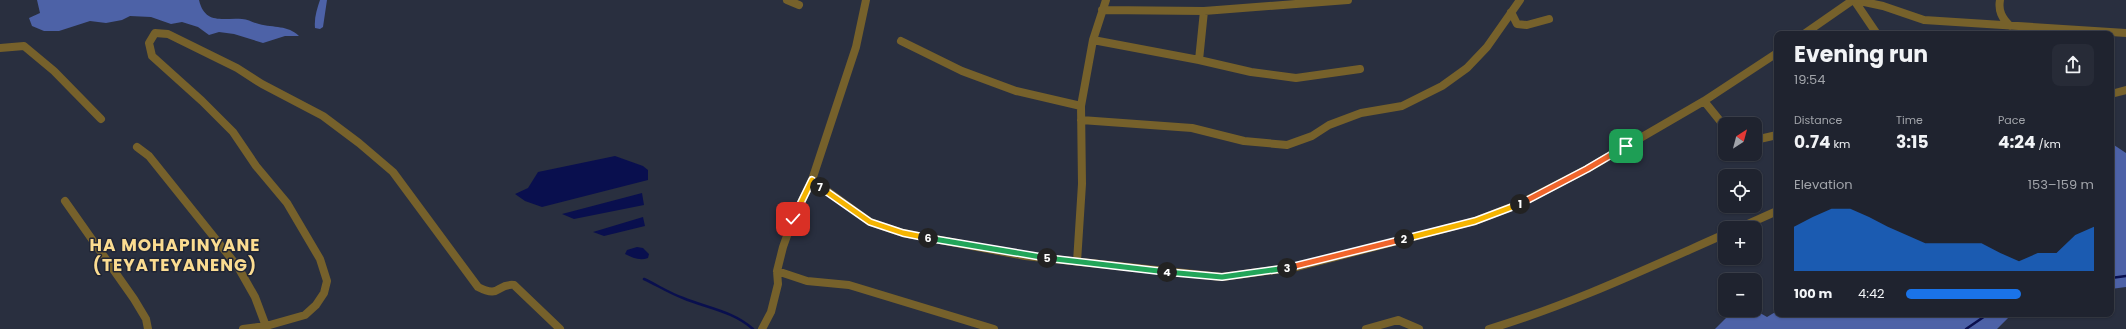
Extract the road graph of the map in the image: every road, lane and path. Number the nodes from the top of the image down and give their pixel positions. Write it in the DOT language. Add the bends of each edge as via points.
graph roads {
  1 [pos="787,0"];
  2 [pos="866,0"];
  3 [pos="1106,0"];
  4 [pos="1348,0"];
  5 [pos="1520,0"];
  6 [pos="1854,0"];
  7 [pos="2000,0"];
  8 [pos="799,5"];
  9 [pos="1102,10"];
  10 [pos="1204,11"];
  11 [pos="1511,12"];
  12 [pos="1549,19"];
  13 [pos="2010,26"];
  14 [pos="1808,31"];
  15 [pos="1875,31"];
  16 [pos="2093,31"];
  17 [pos="2114,32"];
  18 [pos="2126,33"];
  19 [pos="1093,40"];
  20 [pos="901,41"];
  21 [pos="0,48"];
  22 [pos="1774,55"];
  23 [pos="1199,60"];
  24 [pos="1360,69"];
  25 [pos="2126,90"];
  26 [pos="2114,93"];
  27 [pos="1704,101"];
  28 [pos="1081,106"];
  29 [pos="1718,118"];
  30 [pos="100,119"];
  31 [pos="1081,120"];
  32 [pos="1774,136"];
  33 [pos="1762,138"];
  34 [pos="137,147"];
  35 [pos="812,180"];
  36 [pos="65,200"];
  37 [pos="1774,212"];
  38 [pos="1754,221"];
  39 [pos="1718,237"];
  40 [pos="1077,262"];
  41 [pos="777,271"];
  42 [pos="266,327"];
  43 [pos="148,329"];
  44 [pos="243,329"];
  45 [pos="560,329"];
  46 [pos="762,329"];
  47 [pos="994,329"];
  48 [pos="1366,329"];
  49 [pos="1419,329"];
  50 [pos="1489,329"];
  1 -- 8 [label="street"];
  2 -- 35 [label="street" via="856,47"];
  3 -- 9 [label="street"];
  4 -- 10 [label="street"];
  5 -- 11 [label="street"];
  6 -- 13 [label="street" via="1883,6 1924,20"];
  6 -- 14 [label="street"];
  6 -- 15 [label="street"];
  7 -- 13 [label="street" via="1999,8"];
  9 -- 10 [label="street"];
  9 -- 19 [label="street"];
  10 -- 23 [label="street"];
  11 -- 12 [label="street" via="1518,24 1527,25"];
  11 -- 31 [label="street" via="1467,68 1442,86 1402,106 1361,113 1287,145 1244,141 1192,128"];
  13 -- 16 [label="street"];
  17 -- 18 [label="street"];
  19 -- 23 [label="street"];
  19 -- 28 [label="street"];
  20 -- 28 [label="street" via="962,71 1010,88"];
  21 -- 30 [label="street" via="24,46 54,71"];
  22 -- 27 [label="street"];
  23 -- 24 [label="street" via="1250,72 1296,78"];
  25 -- 26 [label="street"];
  27 -- 29 [label="street"];
  27 -- 40 [label="street" via="1587,169 1519,204 1475,221 1372,248 1297,267 1222,277"];
  28 -- 31 [label="street"];
  31 -- 40 [label="street" via="1082,184"];
  32 -- 33 [label="street"];
  34 -- 42 [label="street" via="149,156 238,267 255,297"];
  35 -- 40 [label="street" via="870,222 903,233 1025,256"];
  35 -- 41 [label="street" via="793,219"];
  36 -- 43 [label="street" via="134,298 146,318"];
  37 -- 38 [label="street"];
  39 -- 50 [label="street" via="1613,284 1524,319"];
  41 -- 46 [label="street" via="778,284 771,312"];
  41 -- 47 [label="street" via="807,281 849,285"];
  42 -- 44 [label="street"];
  42 -- 45 [label="street" via="306,315 316,305 324,293 327,281 320,259 287,203 256,166 233,132 152,56 149,43 155,33 168,34 238,68 262,84 324,116 393,172 478,287 495,292 508,284 514,284"];
  48 -- 49 [label="street" via="1398,320"];
}
